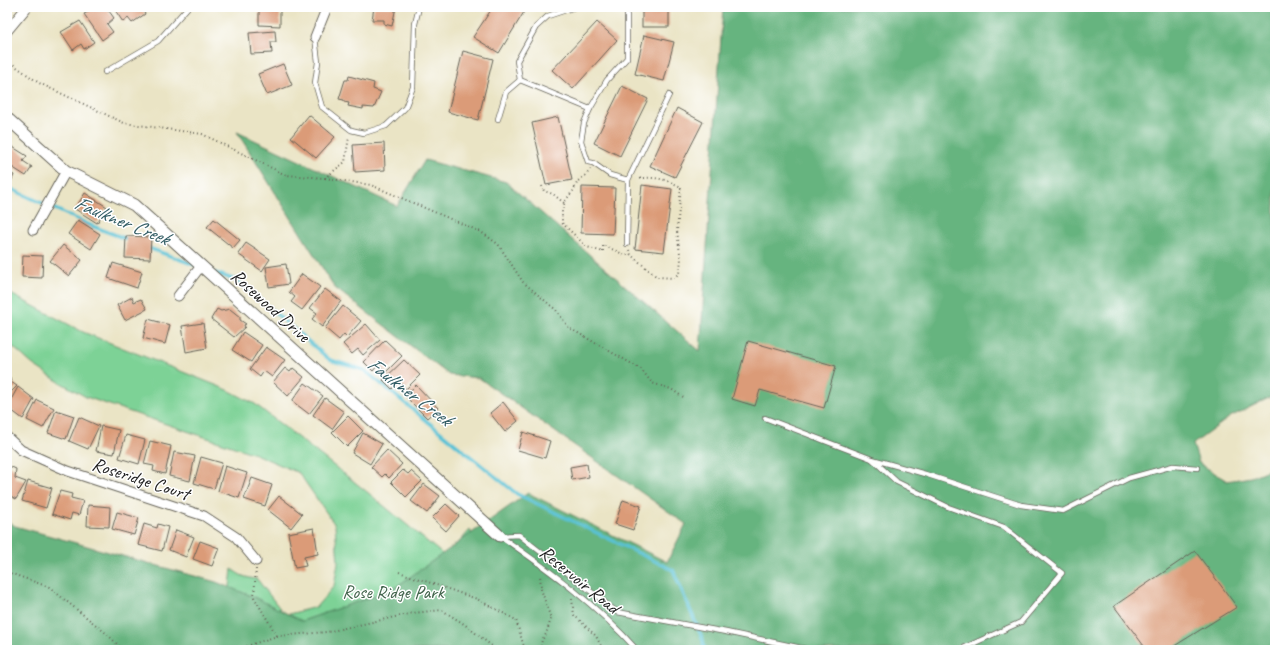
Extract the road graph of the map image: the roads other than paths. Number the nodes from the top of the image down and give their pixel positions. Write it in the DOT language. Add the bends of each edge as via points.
graph roads {
  1 [pos="27,7"];
  2 [pos="188,7"];
  3 [pos="327,7"];
  4 [pos="419,7"];
  5 [pos="575,7"];
  6 [pos="627,7"];
  7 [pos="7,31"];
  8 [pos="315,37"];
  9 [pos="105,72"];
  10 [pos="520,80"];
  11 [pos="669,96"];
  12 [pos="590,109"];
  13 [pos="7,118"];
  14 [pos="498,119"];
  15 [pos="66,171"];
  16 [pos="628,180"];
  17 [pos="33,230"];
  18 [pos="627,244"];
  19 [pos="202,266"];
  20 [pos="178,296"];
  21 [pos="765,418"];
  22 [pos="7,437"];
  23 [pos="872,459"];
  24 [pos="1198,468"];
  25 [pos="500,536"];
  26 [pos="256,561"];
  27 [pos="637,650"];
  28 [pos="811,650"];
  29 [pos="959,650"];
  1 -- 7 [label="street"];
  2 -- 9 [label="lane" via="158,41"];
  3 -- 8 [label="street"];
  4 -- 8 [label="lane" via="415,24 413,87 405,108 386,126 364,133 351,130 322,107 315,83 318,62"];
  5 -- 10 [label="lane" via="548,16 536,27 517,61"];
  6 -- 12 [label="lane" via="627,58 607,80"];
  10 -- 12 [label="lane"];
  10 -- 14 [label="lane" via="506,92"];
  11 -- 16 [label="lane"];
  12 -- 16 [label="lane" via="584,123 581,142 588,162 610,175"];
  13 -- 15 [label="street, Rosewood Drive"];
  15 -- 17 [label="street"];
  15 -- 19 [label="street, Rosewood Drive" via="134,205"];
  16 -- 18 [label="lane"];
  19 -- 20 [label="street"];
  19 -- 25 [label="street, Rosewood Drive"];
  21 -- 23 [label="lane"];
  22 -- 26 [label="street, Roseridge Court" via="21,450 68,471 204,516 236,537"];
  23 -- 24 [label="lane" via="1021,505 1063,511 1129,478 1173,466"];
  23 -- 29 [label="lane" via="897,482 948,507 1004,527 1062,573 1021,622"];
  25 -- 27 [label="lane, Reservoir Road" via="539,563 609,620"];
  25 -- 28 [label="lane" via="518,535 617,612"];
}
